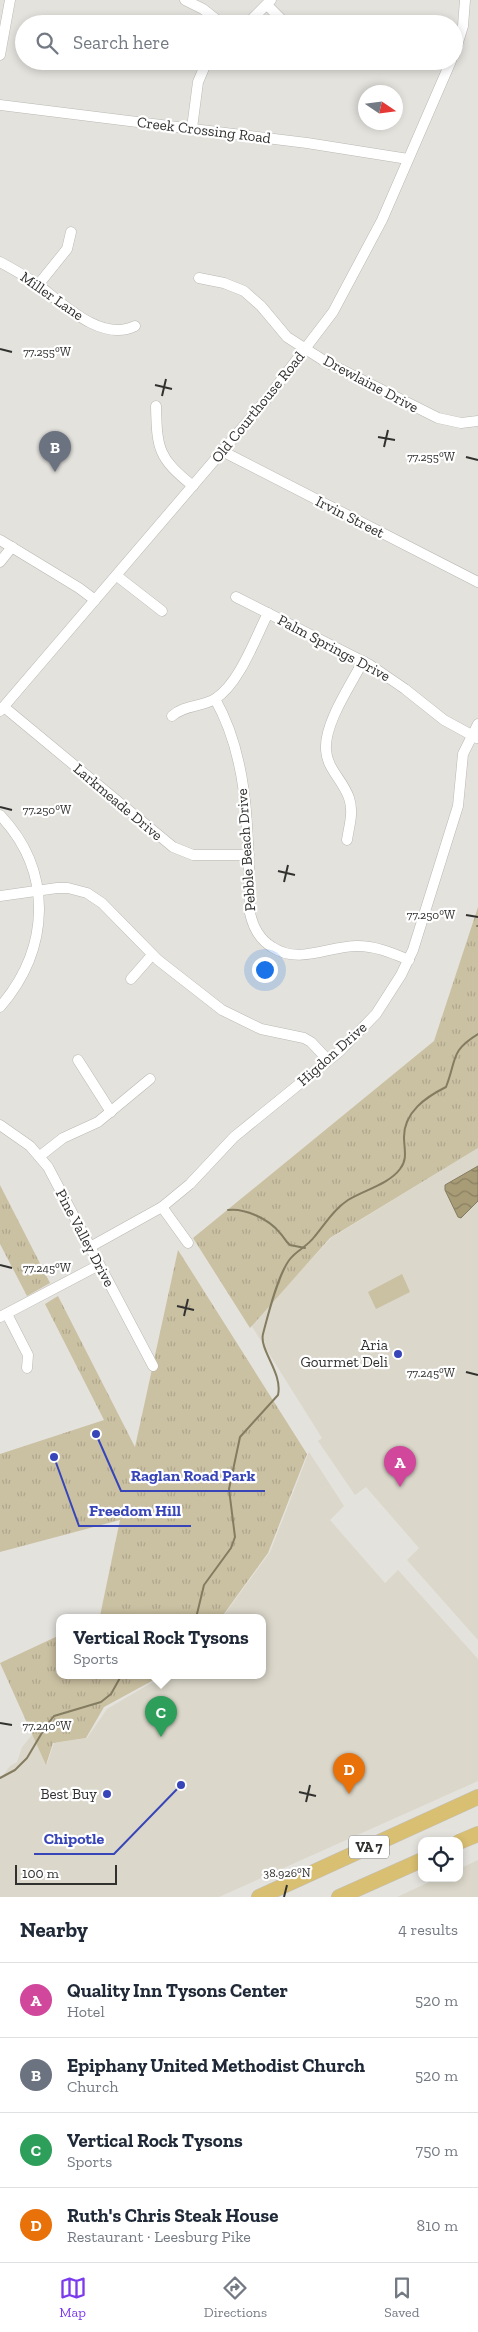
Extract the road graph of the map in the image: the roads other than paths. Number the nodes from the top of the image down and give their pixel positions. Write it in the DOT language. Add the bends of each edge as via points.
graph roads {
  1 [pos="10,0"];
  2 [pos="185,0"];
  3 [pos="465,0"];
  4 [pos="269,2"];
  5 [pos="211,15"];
  6 [pos="255,15"];
  7 [pos="279,15"];
  8 [pos="463,26"];
  9 [pos="0,55"];
  10 [pos="203,70"];
  11 [pos="447,70"];
  12 [pos="0,105"];
  13 [pos="192,128"];
  14 [pos="408,159"];
  15 [pos="71,232"];
  16 [pos="0,262"];
  17 [pos="199,278"];
  18 [pos="38,285"];
  19 [pos="135,326"];
  20 [pos="306,349"];
  21 [pos="156,406"];
  22 [pos="478,422"];
  23 [pos="222,451"];
  24 [pos="193,486"];
  25 [pos="0,540"];
  26 [pos="12,547"];
  27 [pos="0,562"];
  28 [pos="116,576"];
  29 [pos="478,582"];
  30 [pos="236,597"];
  31 [pos="95,600"];
  32 [pos="162,611"];
  33 [pos="268,613"];
  34 [pos="363,661"];
  35 [pos="215,699"];
  36 [pos="2,709"];
  37 [pos="172,716"];
  38 [pos="478,724"];
  39 [pos="475,737"];
  40 [pos="0,815"];
  41 [pos="346,840"];
  42 [pos="249,855"];
  43 [pos="37,891"];
  44 [pos="0,896"];
  45 [pos="152,955"];
  46 [pos="408,960"];
  47 [pos="131,979"];
  48 [pos="0,1007"];
  49 [pos="78,1060"];
  50 [pos="328,1060"];
  51 [pos="150,1079"];
  52 [pos="111,1112"];
  53 [pos="0,1125"];
  54 [pos="40,1156"];
  55 [pos="162,1207"];
  56 [pos="188,1243"];
  57 [pos="90,1247"];
  58 [pos="99,1265"];
  59 [pos="2,1315"];
  60 [pos="153,1366"];
  61 [pos="27,1368"];
  62 [pos="478,1797"];
  63 [pos="478,1834"];
  64 [pos="463,1840"];
  65 [pos="418,1862"];
  66 [pos="259,1897"];
  67 [pos="339,1897"];
  1 -- 9 [label="street"];
  2 -- 5 [label="street"];
  3 -- 8 [label="street"];
  4 -- 6 [label="street"];
  4 -- 7 [label="street"];
  10 -- 13 [label="street" via="198,82"];
  11 -- 14 [label="street, Old Courthouse Road"];
  12 -- 13 [label="street, Creek Crossing Road"];
  13 -- 14 [label="street, Creek Crossing Road"];
  14 -- 20 [label="street, Old Courthouse Road" via="353,276 333,312"];
  15 -- 18 [label="street" via="67,249"];
  16 -- 18 [label="street, Miller Lane"];
  17 -- 20 [label="street, Drewlaine Drive" via="244,291 287,337"];
  18 -- 19 [label="street, Miller Lane" via="72,313 91,322 117,330"];
  20 -- 22 [label="street, Drewlaine Drive" via="438,418 461,423"];
  20 -- 23 [label="street, Old Courthouse Road"];
  21 -- 24 [label="street" via="161,452 172,469"];
  23 -- 24 [label="street, Old Courthouse Road"];
  23 -- 29 [label="street, Irvin Street"];
  24 -- 28 [label="street, Old Courthouse Road"];
  25 -- 26 [label="street"];
  26 -- 27 [label="street"];
  26 -- 31 [label="street"];
  28 -- 31 [label="street, Old Courthouse Road"];
  28 -- 32 [label="street"];
  30 -- 33 [label="street, Palm Springs Drive"];
  31 -- 36 [label="street, Old Courthouse Road"];
  33 -- 34 [label="street, Palm Springs Drive"];
  33 -- 35 [label="street" via="235,678"];
  34 -- 39 [label="street, Palm Springs Drive" via="391,678 444,720"];
  34 -- 41 [label="street" via="326,739 330,766 350,803 351,819"];
  35 -- 37 [label="street" via="184,708"];
  35 -- 42 [label="street, Pebble Beach Drive" via="230,730 243,790"];
  36 -- 42 [label="street, Larkmeade Drive" via="173,847 193,855"];
  38 -- 39 [label="street, Higdon Drive"];
  39 -- 46 [label="street, Higdon Drive" via="461,762 458,806"];
  40 -- 43 [label="street" via="26,852"];
  42 -- 46 [label="street, Pebble Beach Drive" via="252,921 260,937 276,950 303,956 358,946 384,950"];
  43 -- 44 [label="street"];
  43 -- 45 [label="street" via="68,888 88,893 102,902"];
  43 -- 48 [label="street" via="39,919 33,953 20,981"];
  45 -- 47 [label="street"];
  45 -- 50 [label="street" via="234,1017 260,1029 304,1038"];
  46 -- 50 [label="street, Higdon Drive" via="376,1014"];
  49 -- 52 [label="street"];
  50 -- 55 [label="street, Higdon Drive" via="234,1137 190,1184"];
  51 -- 52 [label="street"];
  52 -- 54 [label="street" via="98,1122 58,1141"];
  53 -- 54 [label="street, Pine Valley Drive" via="20,1137"];
  54 -- 57 [label="street, Pine Valley Drive"];
  55 -- 56 [label="street"];
  55 -- 57 [label="street, Higdon Drive"];
  57 -- 58 [label="street, Pine Valley Drive"];
  58 -- 59 [label="street"];
  58 -- 60 [label="street, Pine Valley Drive"];
  59 -- 61 [label="street" via="28,1355"];
  62 -- 66 [label="highway, VA 7"];
  63 -- 64 [label="highway"];
  65 -- 67 [label="highway, VA 7"];
}
